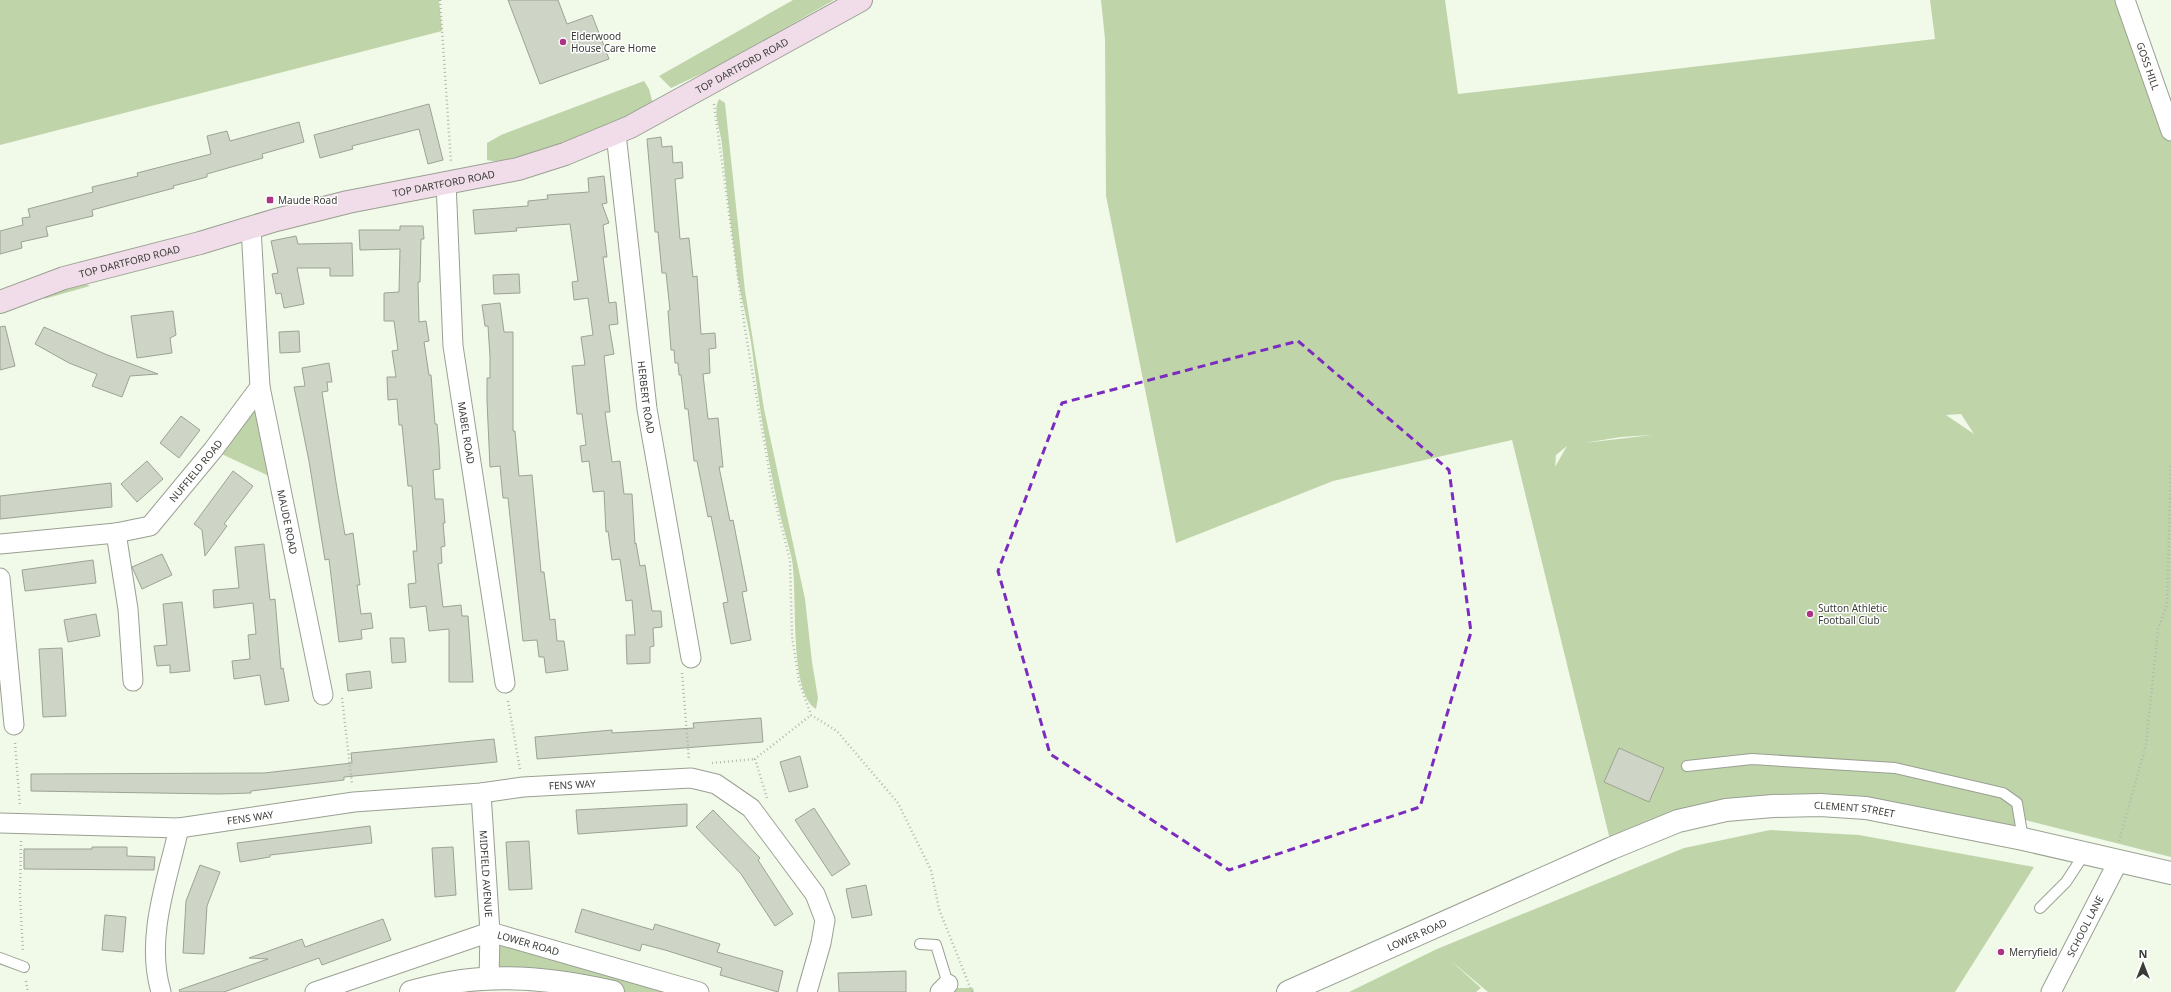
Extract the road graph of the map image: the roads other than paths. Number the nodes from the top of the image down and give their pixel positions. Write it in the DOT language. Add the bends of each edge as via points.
graph roads {
  1 [pos="861,0"];
  2 [pos="2125,0"];
  3 [pos="2171,132"];
  4 [pos="616,134"];
  5 [pos="448,181"];
  6 [pos="251,228"];
  7 [pos="0,302"];
  8 [pos="260,387"];
  9 [pos="116,533"];
  10 [pos="0,544"];
  11 [pos="0,578"];
  12 [pos="691,658"];
  13 [pos="133,681"];
  14 [pos="506,691"];
  15 [pos="323,695"];
  16 [pos="14,725"];
  17 [pos="1687,766"];
  18 [pos="481,793"];
  19 [pos="0,823"];
  20 [pos="180,828"];
  21 [pos="2023,839"];
  22 [pos="2085,853"];
  23 [pos="2119,860"];
  24 [pos="2171,872"];
  25 [pos="1545,879"];
  26 [pos="2040,908"];
  27 [pos="490,932"];
  28 [pos="920,944"];
  29 [pos="0,958"];
  30 [pos="24,967"];
  31 [pos="489,979"];
  32 [pos="944,988"];
  33 [pos="161,992"];
  34 [pos="315,992"];
  35 [pos="411,992"];
  36 [pos="613,992"];
  37 [pos="700,992"];
  38 [pos="807,992"];
  39 [pos="1288,992"];
  40 [pos="2051,992"];
  1 -- 4 [label="main road, TOP DARTFORD ROAD"];
  2 -- 3 [label="street, GOSS HILL"];
  4 -- 5 [label="main road, TOP DARTFORD ROAD" via="566,154 518,169"];
  4 -- 12 [label="street, HERBERT ROAD" via="647,409"];
  5 -- 6 [label="main road, TOP DARTFORD ROAD" via="348,202"];
  5 -- 14 [label="street, MABEL ROAD" via="453,346"];
  6 -- 7 [label="main road, TOP DARTFORD ROAD" via="64,278"];
  6 -- 8 [label="street, MAUDE ROAD"];
  8 -- 9 [label="street, NUFFIELD ROAD" via="213,450 150,526"];
  8 -- 15 [label="street, MAUDE ROAD"];
  9 -- 10 [label="street, NUFFIELD ROAD"];
  9 -- 13 [label="street" via="128,609"];
  11 -- 16 [label="street"];
  17 -- 21 [label="lane" via="1752,759 1895,768 2003,793 2017,803"];
  18 -- 20 [label="street, FENS WAY" via="354,802"];
  18 -- 27 [label="street, MIDFIELD AVENUE"];
  18 -- 38 [label="street, FENS WAY" via="691,772 716,784 751,808 814,894 825,920"];
  19 -- 20 [label="street, FENS WAY"];
  20 -- 33 [label="street" via="156,929 156,975"];
  21 -- 22 [label="street, CLEMENT STREET"];
  21 -- 25 [label="street, CLEMENT STREET" via="1866,808 1820,805 1773,806 1726,810 1678,821"];
  22 -- 23 [label="street, CLEMENT STREET"];
  22 -- 26 [label="lane" via="2066,882"];
  23 -- 24 [label="street, CLEMENT STREET"];
  23 -- 40 [label="street, SCHOOL LANE"];
  25 -- 39 [label="street, LOWER ROAD"];
  27 -- 31 [label="street, MIDFIELD AVENUE"];
  27 -- 34 [label="street, LOWER ROAD"];
  27 -- 37 [label="street, LOWER ROAD"];
  28 -- 32 [label="lane" via="936,945"];
  29 -- 30 [label="lane"];
  31 -- 35 [label="street" via="450,982"];
  31 -- 36 [label="street" via="537,980"];
}
